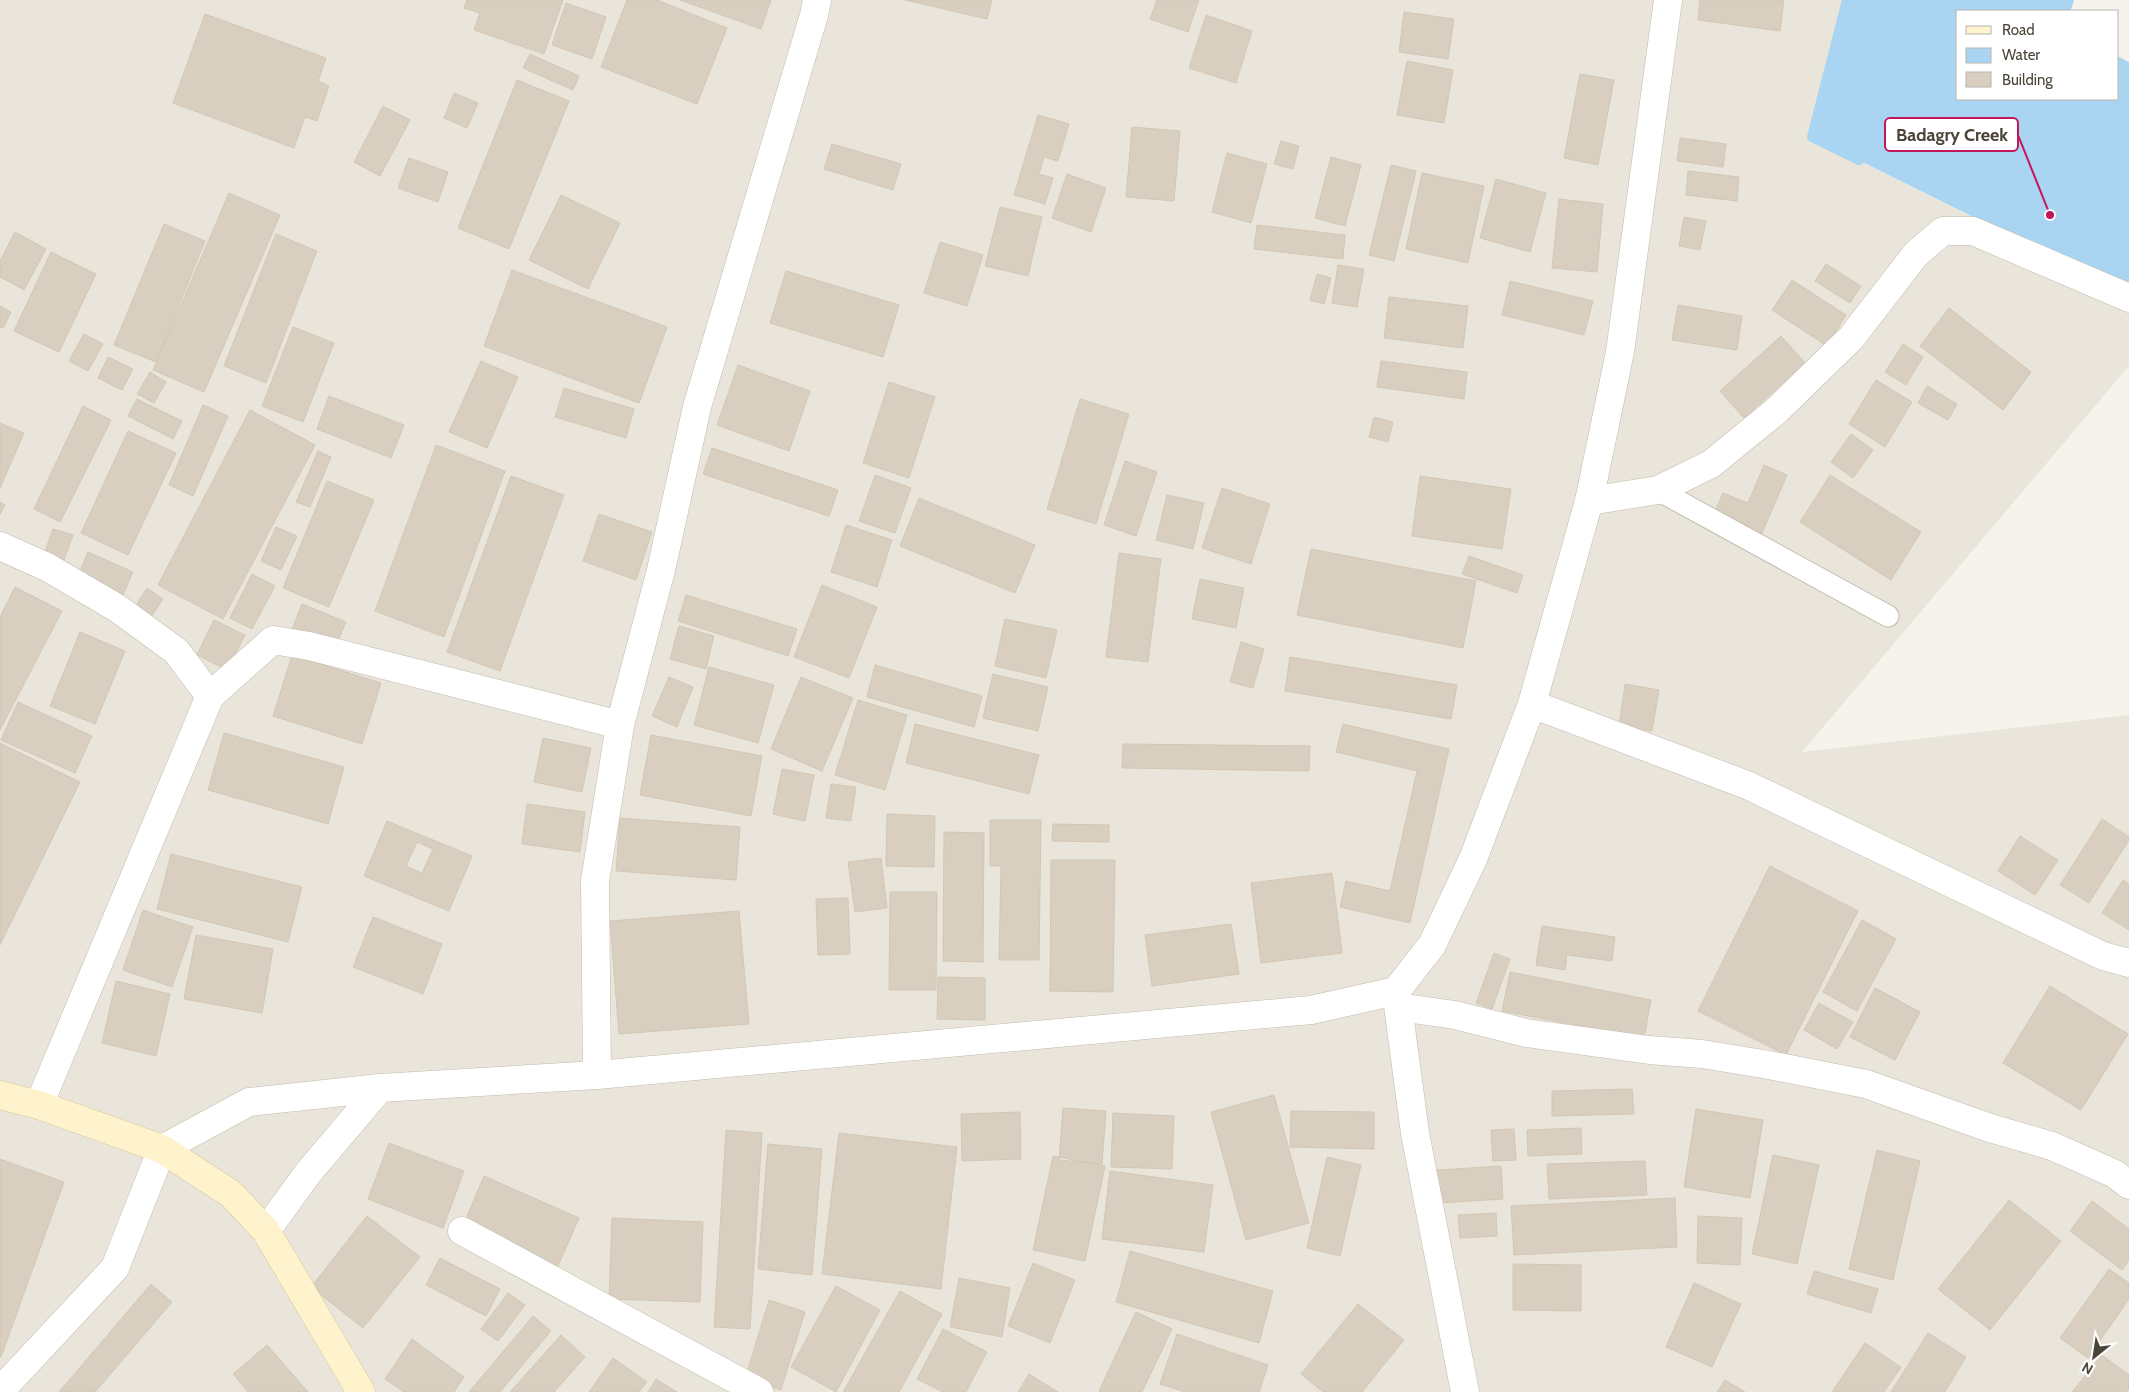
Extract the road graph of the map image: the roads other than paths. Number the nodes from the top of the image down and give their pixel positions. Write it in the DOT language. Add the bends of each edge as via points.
graph roads {
  1 [pos="817,0"];
  2 [pos="1668,0"];
  3 [pos="2129,298"];
  4 [pos="1658,490"];
  5 [pos="1589,502"];
  6 [pos="0,546"];
  7 [pos="1888,616"];
  8 [pos="210,696"];
  9 [pos="1532,704"];
  10 [pos="620,725"];
  11 [pos="2129,963"];
  12 [pos="1397,999"];
  13 [pos="597,1075"];
  14 [pos="380,1088"];
  15 [pos="0,1095"];
  16 [pos="39,1105"];
  17 [pos="162,1149"];
  18 [pos="2129,1185"];
  19 [pos="266,1231"];
  20 [pos="462,1231"];
  21 [pos="0,1391"];
  22 [pos="361,1392"];
  23 [pos="759,1392"];
  24 [pos="1466,1392"];
  1 -- 10 [label="street" via="697,407 661,570"];
  2 -- 5 [label="street" via="1620,352"];
  3 -- 4 [label="street" via="1973,231 1942,231 1916,254 1851,338 1776,411 1711,464"];
  4 -- 5 [label="street"];
  4 -- 7 [label="lane"];
  5 -- 9 [label="street"];
  6 -- 8 [label="street" via="48,567 117,608 176,651"];
  8 -- 10 [label="street" via="273,640 309,646"];
  8 -- 16 [label="street"];
  9 -- 11 [label="street" via="1747,785 2103,956"];
  9 -- 12 [label="street" via="1473,859 1432,945"];
  10 -- 13 [label="street" via="595,881"];
  12 -- 13 [label="street" via="1311,1010"];
  12 -- 18 [label="street" via="1526,1033 1702,1054 1866,1084 1990,1128 2052,1146 2116,1174"];
  12 -- 24 [label="street" via="1415,1133"];
  13 -- 14 [label="street"];
  14 -- 17 [label="street" via="249,1102"];
  14 -- 19 [label="street" via="308,1174"];
  15 -- 16 [label="main road"];
  16 -- 17 [label="main road"];
  17 -- 19 [label="main road" via="231,1194"];
  17 -- 21 [label="street" via="115,1268"];
  19 -- 22 [label="main road"];
  20 -- 23 [label="street"];
}
